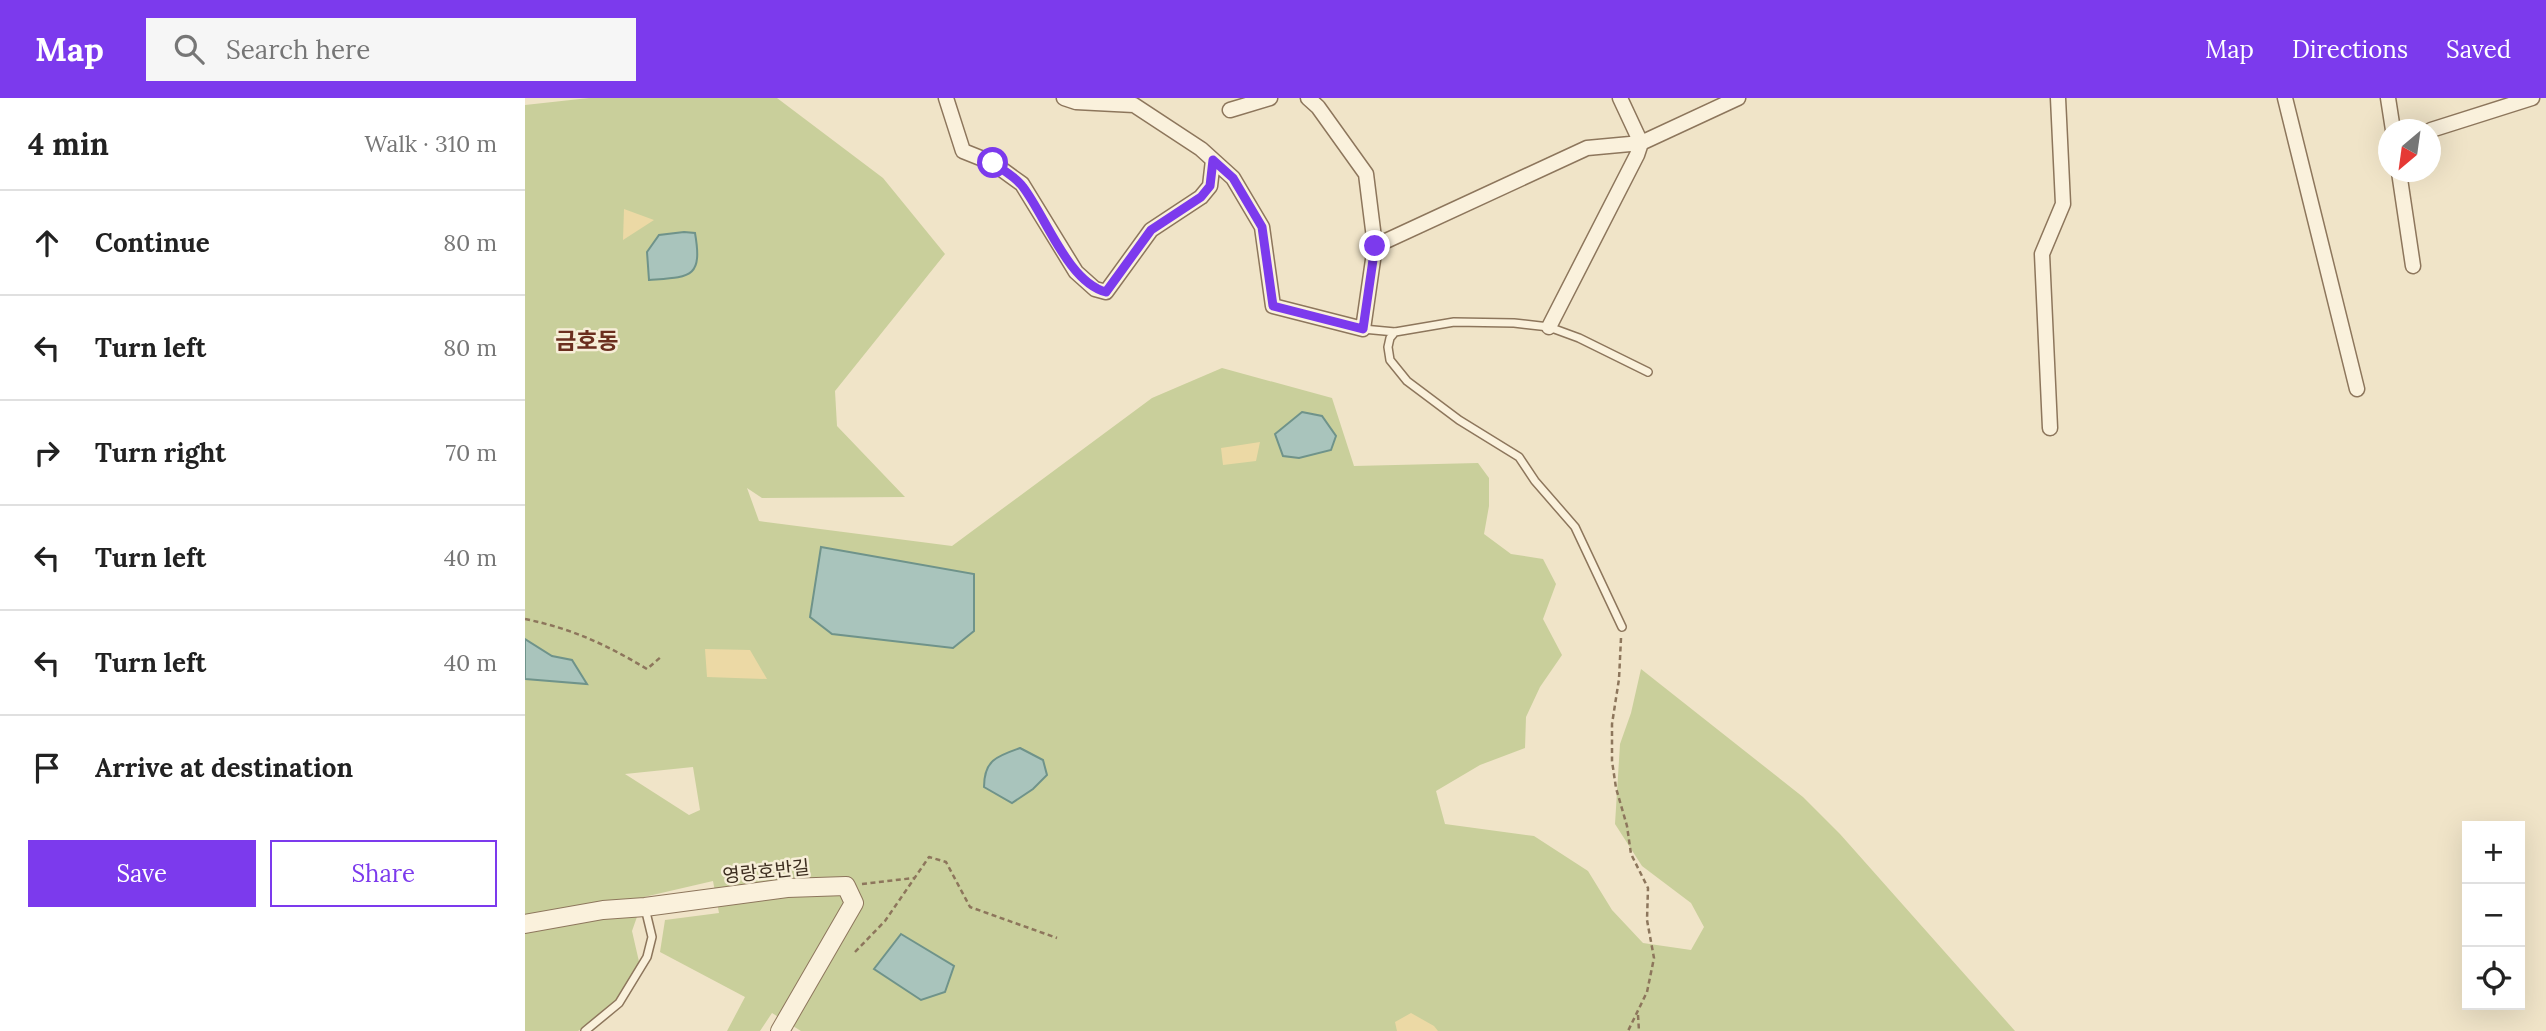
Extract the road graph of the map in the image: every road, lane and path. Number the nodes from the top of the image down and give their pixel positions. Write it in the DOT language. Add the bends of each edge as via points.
graph roads {
  1 [pos="946,98"];
  2 [pos="1064,98"];
  3 [pos="1270,98"];
  4 [pos="1308,98"];
  5 [pos="1620,98"];
  6 [pos="1738,98"];
  7 [pos="2058,98"];
  8 [pos="2285,98"];
  9 [pos="2388,98"];
  10 [pos="2532,98"];
  11 [pos="1230,110"];
  12 [pos="2391,119"];
  13 [pos="2441,127"];
  14 [pos="1641,143"];
  15 [pos="1213,160"];
  16 [pos="2400,182"];
  17 [pos="1375,246"];
  18 [pos="2413,266"];
  19 [pos="1549,327"];
  20 [pos="1363,329"];
  21 [pos="1395,332"];
  22 [pos="1648,372"];
  23 [pos="2357,388"];
  24 [pos="2050,428"];
  25 [pos="525,619"];
  26 [pos="1622,627"];
  27 [pos="662,656"];
  28 [pos="914,878"];
  29 [pos="846,886"];
  30 [pos="645,907"];
  31 [pos="525,924"];
  32 [pos="1057,938"];
  33 [pos="855,952"];
  34 [pos="1638,1012"];
  35 [pos="585,1031"];
  36 [pos="780,1031"];
  37 [pos="1628,1031"];
  38 [pos="1639,1031"];
  1 -- 15 [label="street" via="963,151 993,163 1022,184 1076,272 1095,289 1106,292 1151,230 1210,186"];
  2 -- 15 [label="street" via="1134,105"];
  3 -- 11 [label="street"];
  4 -- 17 [label="street" via="1366,174"];
  5 -- 14 [label="street"];
  6 -- 14 [label="street"];
  7 -- 24 [label="street" via="2063,204 2042,254"];
  8 -- 23 [label="street"];
  9 -- 12 [label="street"];
  10 -- 13 [label="street"];
  14 -- 17 [label="street" via="1587,148"];
  14 -- 19 [label="street"];
  15 -- 20 [label="street" via="1233,178 1262,227 1273,306"];
  16 -- 18 [label="street"];
  17 -- 20 [label="street"];
  19 -- 21 [label="lane" via="1454,322"];
  19 -- 22 [label="lane"];
  20 -- 21 [label="lane"];
  21 -- 26 [label="lane" via="1388,347 1390,360 1407,381 1519,457 1576,527"];
  25 -- 27 [label="path" via="561,626 605,644 647,669"];
  26 -- 34 [label="path" via="1612,761 1631,854 1648,888 1647,920 1654,958"];
  28 -- 29 [label="path"];
  28 -- 32 [label="path" via="929,857 946,862 970,907"];
  28 -- 33 [label="path" via="885,921"];
  29 -- 30 [label="street, 영랑호반길" via="787,888"];
  29 -- 36 [label="street" via="854,903"];
  30 -- 31 [label="street, 영랑호반길"];
  30 -- 35 [label="lane" via="652,937 647,957 619,1003"];
  34 -- 37 [label="path"];
  34 -- 38 [label="path"];
}
